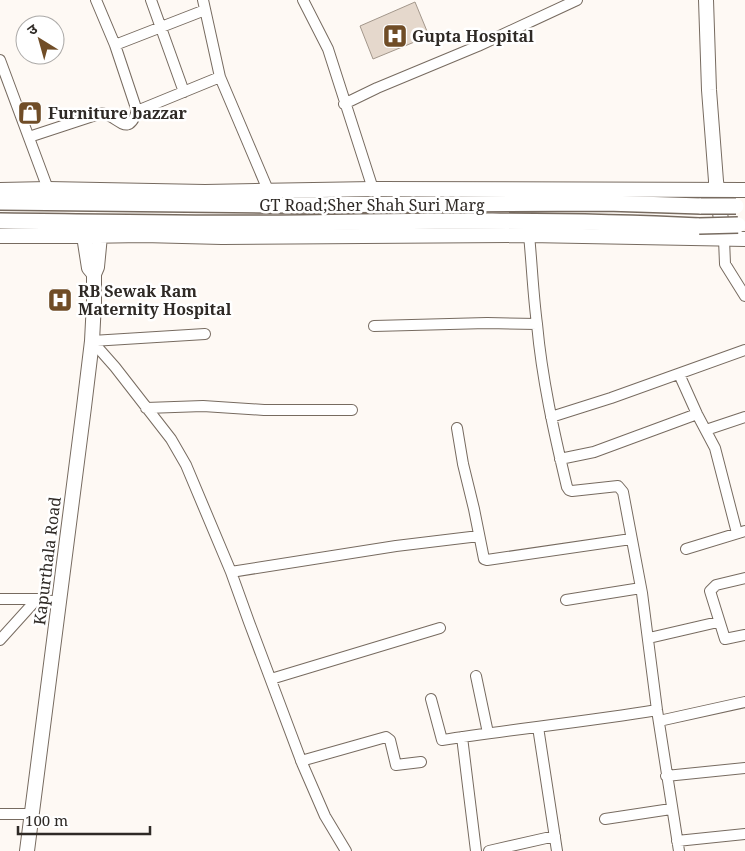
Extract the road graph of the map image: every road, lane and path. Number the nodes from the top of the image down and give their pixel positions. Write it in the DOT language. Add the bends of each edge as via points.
graph roads {
  1 [pos="96,0"];
  2 [pos="150,0"];
  3 [pos="303,0"];
  4 [pos="577,0"];
  5 [pos="706,0"];
  6 [pos="204,5"];
  7 [pos="160,28"];
  8 [pos="115,45"];
  9 [pos="0,60"];
  10 [pos="220,77"];
  11 [pos="3,78"];
  12 [pos="184,92"];
  13 [pos="344,104"];
  14 [pos="138,111"];
  15 [pos="29,136"];
  16 [pos="48,189"];
  17 [pos="373,189"];
  18 [pos="0,190"];
  19 [pos="268,190"];
  20 [pos="718,190"];
  21 [pos="745,190"];
  22 [pos="0,202"];
  23 [pos="740,206"];
  24 [pos="0,220"];
  25 [pos="741,225"];
  26 [pos="529,235"];
  27 [pos="0,236"];
  28 [pos="84,236"];
  29 [pos="100,236"];
  30 [pos="724,239"];
  31 [pos="745,239"];
  32 [pos="94,274"];
  33 [pos="745,296"];
  34 [pos="537,324"];
  35 [pos="374,326"];
  36 [pos="205,334"];
  37 [pos="92,342"];
  38 [pos="745,350"];
  39 [pos="679,374"];
  40 [pos="146,408"];
  41 [pos="352,410"];
  42 [pos="697,414"];
  43 [pos="551,417"];
  44 [pos="745,417"];
  45 [pos="457,428"];
  46 [pos="706,430"];
  47 [pos="560,459"];
  48 [pos="741,532"];
  49 [pos="479,536"];
  50 [pos="631,539"];
  51 [pos="686,549"];
  52 [pos="231,572"];
  53 [pos="745,578"];
  54 [pos="641,588"];
  55 [pos="0,599"];
  56 [pos="38,599"];
  57 [pos="566,600"];
  58 [pos="59,602"];
  59 [pos="718,622"];
  60 [pos="440,628"];
  61 [pos="745,635"];
  62 [pos="649,638"];
  63 [pos="0,640"];
  64 [pos="476,676"];
  65 [pos="271,678"];
  66 [pos="431,699"];
  67 [pos="745,702"];
  68 [pos="657,710"];
  69 [pos="659,721"];
  70 [pos="538,727"];
  71 [pos="488,733"];
  72 [pos="462,737"];
  73 [pos="301,761"];
  74 [pos="422,762"];
  75 [pos="745,768"];
  76 [pos="666,776"];
  77 [pos="671,809"];
  78 [pos="0,814"];
  79 [pos="32,814"];
  80 [pos="604,819"];
  81 [pos="745,834"];
  82 [pos="555,836"];
  83 [pos="678,846"];
  84 [pos="27,851"];
  85 [pos="346,851"];
  86 [pos="476,851"];
  87 [pos="489,851"];
  88 [pos="557,851"];
  1 -- 8 [label="street"];
  2 -- 7 [label="street"];
  3 -- 13 [label="street" via="328,49"];
  4 -- 13 [label="street"];
  5 -- 20 [label="main road" via="709,90"];
  6 -- 7 [label="street"];
  6 -- 10 [label="street"];
  7 -- 8 [label="street"];
  7 -- 12 [label="street"];
  8 -- 14 [label="street"];
  9 -- 11 [label="street"];
  10 -- 12 [label="street"];
  10 -- 19 [label="street"];
  11 -- 15 [label="street"];
  12 -- 14 [label="street"];
  13 -- 17 [label="street"];
  14 -- 15 [label="street" via="130,124 102,113"];
  15 -- 16 [label="street"];
  16 -- 18 [label="main road"];
  16 -- 19 [label="main road"];
  17 -- 19 [label="main road"];
  17 -- 20 [label="main road"];
  20 -- 21 [label="main road"];
  20 -- 30 [label="main road"];
  22 -- 23 [label="highway, GT Road;Sher Shah Suri Marg, bridge" via="272,205 606,202"];
  24 -- 25 [label="highway, GT Road;Sher Shah Suri Marg, bridge"];
  26 -- 29 [label="main road"];
  26 -- 30 [label="main road"];
  26 -- 34 [label="street"];
  27 -- 28 [label="main road"];
  28 -- 29 [label="main road"];
  28 -- 32 [label="main road, Kapurthala Road" via="89,268"];
  29 -- 32 [label="main road, Kapurthala Road"];
  30 -- 31 [label="main road"];
  30 -- 33 [label="street" via="725,264"];
  32 -- 37 [label="main road, Kapurthala Road"];
  34 -- 35 [label="street"];
  34 -- 43 [label="street"];
  36 -- 37 [label="street"];
  37 -- 40 [label="street"];
  37 -- 58 [label="main road, Kapurthala Road"];
  38 -- 39 [label="street"];
  39 -- 42 [label="street"];
  39 -- 43 [label="street"];
  40 -- 41 [label="street" via="203,406"];
  40 -- 52 [label="street" via="171,439 186,465"];
  42 -- 46 [label="street"];
  42 -- 47 [label="street" via="594,452"];
  43 -- 47 [label="street"];
  44 -- 46 [label="street"];
  45 -- 49 [label="street"];
  46 -- 48 [label="street" via="718,456"];
  47 -- 50 [label="street" via="569,490 616,486 622,489"];
  48 -- 51 [label="street"];
  49 -- 50 [label="street" via="483,558 487,560"];
  49 -- 52 [label="street"];
  50 -- 54 [label="street"];
  52 -- 65 [label="street"];
  53 -- 59 [label="street" via="711,588"];
  54 -- 57 [label="street"];
  54 -- 62 [label="street"];
  55 -- 56 [label="street"];
  56 -- 58 [label="street"];
  56 -- 63 [label="street"];
  58 -- 79 [label="main road, Kapurthala Road"];
  59 -- 61 [label="street" via="726,640"];
  59 -- 62 [label="street"];
  60 -- 65 [label="street"];
  62 -- 68 [label="street"];
  64 -- 71 [label="street"];
  65 -- 73 [label="street"];
  66 -- 72 [label="street" via="441,740"];
  67 -- 69 [label="street"];
  68 -- 69 [label="street"];
  68 -- 70 [label="street"];
  69 -- 76 [label="street"];
  70 -- 71 [label="street"];
  70 -- 82 [label="street"];
  71 -- 72 [label="street"];
  72 -- 86 [label="street"];
  73 -- 74 [label="street" via="386,737 390,740 396,765"];
  73 -- 85 [label="street"];
  75 -- 76 [label="street"];
  76 -- 77 [label="street"];
  77 -- 80 [label="street"];
  77 -- 83 [label="street"];
  78 -- 79 [label="street"];
  79 -- 84 [label="main road, Kapurthala Road"];
  81 -- 83 [label="street"];
  82 -- 87 [label="street"];
  82 -- 88 [label="street"];
}
